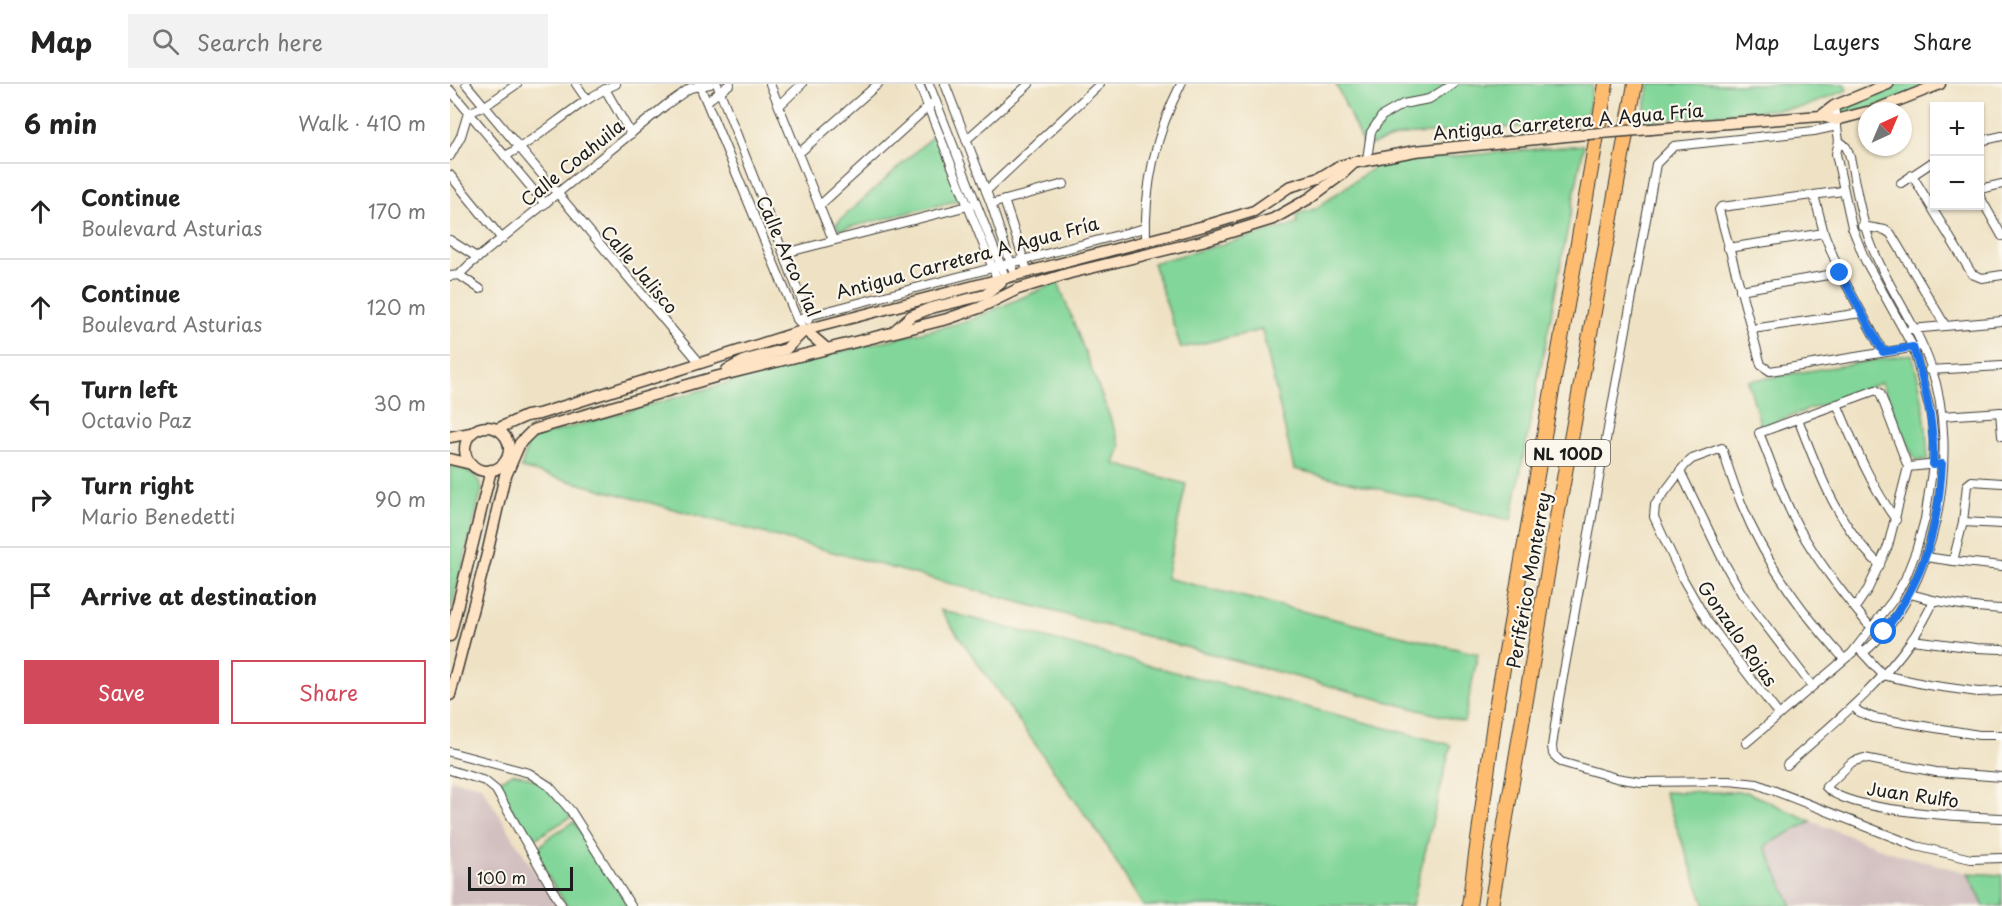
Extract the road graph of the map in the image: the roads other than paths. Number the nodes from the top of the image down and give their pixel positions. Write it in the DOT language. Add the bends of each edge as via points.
graph roads {
  1 [pos="466,84"];
  2 [pos="517,84"];
  3 [pos="576,84"];
  4 [pos="616,84"];
  5 [pos="710,84"];
  6 [pos="730,84"];
  7 [pos="770,84"];
  8 [pos="802,84"];
  9 [pos="878,84"];
  10 [pos="920,84"];
  11 [pos="929,84"];
  12 [pos="1029,84"];
  13 [pos="1100,84"];
  14 [pos="1181,84"];
  15 [pos="1453,84"];
  16 [pos="1606,84"];
  17 [pos="1635,84"];
  18 [pos="1888,84"];
  19 [pos="1940,84"];
  20 [pos="700,85"];
  21 [pos="948,86"];
  22 [pos="719,88"];
  23 [pos="605,89"];
  24 [pos="450,90"];
  25 [pos="587,100"];
  26 [pos="708,101"];
  27 [pos="1895,102"];
  28 [pos="932,104"];
  29 [pos="485,106"];
  30 [pos="779,106"];
  31 [pos="1834,106"];
  32 [pos="468,113"];
  33 [pos="1858,115"];
  34 [pos="1821,116"];
  35 [pos="1837,123"];
  36 [pos="631,134"];
  37 [pos="2002,136"];
  38 [pos="966,140"];
  39 [pos="1984,140"];
  40 [pos="1839,141"];
  41 [pos="519,148"];
  42 [pos="798,154"];
  43 [pos="450,156"];
  44 [pos="505,156"];
  45 [pos="1367,159"];
  46 [pos="1355,162"];
  47 [pos="1930,164"];
  48 [pos="450,175"];
  49 [pos="1912,175"];
  50 [pos="1901,183"];
  51 [pos="1064,184"];
  52 [pos="2002,184"];
  53 [pos="1984,188"];
  54 [pos="986,191"];
  55 [pos="1844,191"];
  56 [pos="557,194"];
  57 [pos="1814,195"];
  58 [pos="1004,200"];
  59 [pos="545,204"];
  60 [pos="976,204"];
  61 [pos="991,204"];
  62 [pos="1984,204"];
  63 [pos="819,206"];
  64 [pos="967,206"];
  65 [pos="1864,226"];
  66 [pos="1852,227"];
  67 [pos="1146,228"];
  68 [pos="2001,232"];
  69 [pos="1824,233"];
  70 [pos="502,239"];
  71 [pos="450,240"];
  72 [pos="833,240"];
  73 [pos="1146,243"];
  74 [pos="1728,248"];
  75 [pos="786,252"];
  76 [pos="772,257"];
  77 [pos="478,258"];
  78 [pos="1022,259"];
  79 [pos="1011,262"];
  80 [pos="997,266"];
  81 [pos="1028,273"];
  82 [pos="1840,273"];
  83 [pos="459,275"];
  84 [pos="450,276"];
  85 [pos="2002,276"];
  86 [pos="1006,278"];
  87 [pos="480,289"];
  88 [pos="1740,290"];
  89 [pos="1861,313"];
  90 [pos="808,316"];
  91 [pos="797,319"];
  92 [pos="2002,321"];
  93 [pos="1945,325"];
  94 [pos="1915,328"];
  95 [pos="1752,329"];
  96 [pos="805,330"];
  97 [pos="1904,330"];
  98 [pos="891,333"];
  99 [pos="1923,345"];
  100 [pos="1913,347"];
  101 [pos="827,349"];
  102 [pos="1883,352"];
  103 [pos="700,363"];
  104 [pos="2002,366"];
  105 [pos="1932,369"];
  106 [pos="1921,372"];
  107 [pos="715,377"];
  108 [pos="1837,404"];
  109 [pos="2001,412"];
  110 [pos="1942,416"];
  111 [pos="1798,419"];
  112 [pos="497,429"];
  113 [pos="471,433"];
  114 [pos="2002,436"];
  115 [pos="450,437"];
  116 [pos="450,459"];
  117 [pos="507,459"];
  118 [pos="471,464"];
  119 [pos="1942,464"];
  120 [pos="1933,465"];
  121 [pos="1908,467"];
  122 [pos="490,470"];
  123 [pos="1680,471"];
  124 [pos="505,478"];
  125 [pos="2002,483"];
  126 [pos="1896,520"];
  127 [pos="1963,522"];
  128 [pos="2002,524"];
  129 [pos="1926,557"];
  130 [pos="1953,561"];
  131 [pos="1880,565"];
  132 [pos="2002,566"];
  133 [pos="1910,594"];
  134 [pos="1934,601"];
  135 [pos="1855,608"];
  136 [pos="2002,609"];
  137 [pos="1867,623"];
  138 [pos="450,636"];
  139 [pos="1912,640"];
  140 [pos="1855,649"];
  141 [pos="2002,649"];
  142 [pos="1863,652"];
  143 [pos="1844,659"];
  144 [pos="1883,675"];
  145 [pos="1812,686"];
  146 [pos="2002,691"];
  147 [pos="450,695"];
  148 [pos="1853,706"];
  149 [pos="1779,715"];
  150 [pos="2002,735"];
  151 [pos="1746,743"];
  152 [pos="450,752"];
  153 [pos="1786,765"];
  154 [pos="450,770"];
  155 [pos="2002,777"];
  156 [pos="2002,818"];
  157 [pos="2002,858"];
  158 [pos="562,906"];
  159 [pos="631,906"];
  160 [pos="1469,906"];
  161 [pos="1491,906"];
  1 -- 29 [label="street, Calle Jalisco"];
  2 -- 29 [label="street"];
  3 -- 25 [label="street"];
  4 -- 23 [label="street"];
  5 -- 20 [label="street, Calle Coahuila"];
  6 -- 22 [label="street"];
  7 -- 30 [label="street"];
  8 -- 30 [label="street"];
  9 -- 42 [label="street"];
  10 -- 28 [label="street"];
  11 -- 28 [label="street"];
  12 -- 38 [label="street"];
  13 -- 54 [label="street"];
  14 -- 67 [label="street" via="1165,121 1151,172"];
  15 -- 45 [label="street" via="1430,99 1403,104 1382,116 1371,132"];
  16 -- 160 [label="highway, Periférico Monterrey / NL 100D" via="1496,708"];
  17 -- 161 [label="highway, Periférico Monterrey / NL 100D"];
  18 -- 31 [label="street"];
  19 -- 27 [label="street"];
  20 -- 26 [label="street, Calle Arco Vial"];
  20 -- 36 [label="street, Calle Coahuila" via="686,90"];
  21 -- 38 [label="street"];
  22 -- 26 [label="street"];
  22 -- 75 [label="street, Calle Arco Vial"];
  23 -- 25 [label="street"];
  23 -- 36 [label="street"];
  24 -- 32 [label="street"];
  25 -- 41 [label="street"];
  26 -- 76 [label="street, Calle Arco Vial"];
  28 -- 60 [label="street"];
  28 -- 63 [label="street"];
  28 -- 64 [label="street"];
  29 -- 32 [label="street"];
  29 -- 41 [label="street, Calle Jalisco"];
  30 -- 42 [label="street"];
  31 -- 34 [label="street"];
  31 -- 35 [label="street"];
  32 -- 43 [label="street"];
  32 -- 44 [label="street"];
  33 -- 35 [label="street, Antigua Carretera A Agua Fría"];
  34 -- 35 [label="street, Antigua Carretera A Agua Fría"];
  34 -- 45 [label="street, Antigua Carretera A Agua Fría, bridge" via="1576,135"];
  35 -- 40 [label="street"];
  35 -- 157 [label="street" via="1814,131 1674,147 1656,164 1559,699 1553,754 1561,762 1584,770 1641,783 1757,784 1916,846 1971,859"];
  36 -- 56 [label="street, Calle Coahuila"];
  37 -- 39 [label="street"];
  38 -- 54 [label="street"];
  40 -- 55 [label="street" via="1836,154"];
  40 -- 65 [label="street" via="1848,153"];
  41 -- 44 [label="street"];
  41 -- 56 [label="street, Calle Jalisco"];
  42 -- 63 [label="street"];
  44 -- 59 [label="street"];
  45 -- 46 [label="street, Antigua Carretera A Agua Fría"];
  46 -- 73 [label="street, Antigua Carretera A Agua Fría" via="1289,187 1254,211"];
  46 -- 98 [label="street, Antigua Carretera A Agua Fría" via="1324,188 1274,219 1070,273 947,319"];
  47 -- 49 [label="street"];
  48 -- 70 [label="street"];
  49 -- 50 [label="street"];
  49 -- 85 [label="street" via="1972,274 1982,278"];
  51 -- 58 [label="street"];
  52 -- 53 [label="street"];
  54 -- 61 [label="street"];
  55 -- 57 [label="street"];
  55 -- 66 [label="street"];
  56 -- 59 [label="street, Calle Coahuila"];
  56 -- 103 [label="street, Calle Jalisco"];
  57 -- 69 [label="street"];
  57 -- 74 [label="street" via="1721,207 1718,214"];
  58 -- 61 [label="street"];
  58 -- 78 [label="street"];
  59 -- 70 [label="street, Calle Coahuila"];
  60 -- 64 [label="street"];
  60 -- 80 [label="street"];
  61 -- 79 [label="street"];
  62 -- 68 [label="street"];
  63 -- 72 [label="street"];
  64 -- 72 [label="street"];
  64 -- 80 [label="street"];
  65 -- 66 [label="street"];
  65 -- 93 [label="street" via="1891,234"];
  65 -- 94 [label="street" via="1880,265"];
  66 -- 97 [label="street" via="1865,260"];
  67 -- 73 [label="street"];
  67 -- 78 [label="street, Antigua Carretera A Agua Fría"];
  69 -- 74 [label="street"];
  69 -- 82 [label="street"];
  70 -- 77 [label="street, Calle Coahuila"];
  71 -- 77 [label="street"];
  72 -- 75 [label="street"];
  73 -- 81 [label="street, Antigua Carretera A Agua Fría"];
  74 -- 88 [label="street"];
  75 -- 76 [label="street"];
  75 -- 90 [label="street, Calle Arco Vial"];
  76 -- 91 [label="street, Calle Arco Vial"];
  77 -- 83 [label="street, Calle Coahuila"];
  78 -- 79 [label="street, Antigua Carretera A Agua Fría"];
  78 -- 81 [label="street"];
  79 -- 80 [label="street, Antigua Carretera A Agua Fría"];
  79 -- 86 [label="street"];
  80 -- 86 [label="street"];
  80 -- 90 [label="street, Antigua Carretera A Agua Fría"];
  81 -- 86 [label="street, Antigua Carretera A Agua Fría"];
  82 -- 88 [label="street"];
  82 -- 89 [label="street"];
  83 -- 84 [label="street"];
  83 -- 87 [label="street"];
  86 -- 96 [label="street, Antigua Carretera A Agua Fría"];
  86 -- 98 [label="street" via="985,295 911,316"];
  88 -- 95 [label="street"];
  89 -- 95 [label="street"];
  89 -- 102 [label="street"];
  90 -- 91 [label="street, Antigua Carretera A Agua Fría"];
  90 -- 96 [label="street, Calle Arco Vial"];
  91 -- 96 [label="street, Calle Arco Vial"];
  92 -- 93 [label="street"];
  93 -- 94 [label="street"];
  94 -- 97 [label="street"];
  94 -- 99 [label="street"];
  95 -- 102 [label="street" via="1761,365 1770,371"];
  96 -- 101 [label="street"];
  96 -- 103 [label="street"];
  96 -- 107 [label="street" via="786,349 746,360"];
  97 -- 100 [label="street"];
  98 -- 101 [label="street, Antigua Carretera A Agua Fría"];
  99 -- 100 [label="street"];
  99 -- 105 [label="street"];
  100 -- 102 [label="street"];
  100 -- 106 [label="street"];
  101 -- 107 [label="street, Antigua Carretera A Agua Fría"];
  103 -- 112 [label="street" via="526,416"];
  104 -- 105 [label="street"];
  105 -- 106 [label="street"];
  105 -- 110 [label="street"];
  106 -- 120 [label="street" via="1931,414"];
  107 -- 124 [label="street" via="533,430 520,443"];
  108 -- 111 [label="street"];
  108 -- 121 [label="street" via="1874,390 1880,393"];
  108 -- 126 [label="street" via="1860,460"];
  109 -- 110 [label="street"];
  109 -- 114 [label="street"];
  110 -- 119 [label="street"];
  111 -- 131 [label="street" via="1842,518"];
  111 -- 135 [label="street" via="1759,433 1800,529"];
  112 -- 113 [label="street" via="484,427"];
  112 -- 117 [label="street" via="507,439"];
  113 -- 115 [label="street"];
  113 -- 118 [label="street" via="465,445"];
  116 -- 118 [label="street"];
  117 -- 122 [label="street"];
  117 -- 124 [label="street"];
  118 -- 122 [label="street"];
  119 -- 120 [label="street"];
  119 -- 129 [label="street" via="1940,496"];
  120 -- 121 [label="street"];
  120 -- 140 [label="street" via="1925,519 1905,579 1879,621"];
  121 -- 126 [label="street"];
  122 -- 138 [label="street"];
  123 -- 143 [label="street, Gonzalo Rojas" via="1692,459 1722,448 1742,506 1773,565 1808,617"];
  123 -- 145 [label="street" via="1742,594"];
  123 -- 149 [label="street, Gonzalo Rojas" via="1655,505 1654,517 1707,621"];
  124 -- 147 [label="street"];
  125 -- 127 [label="street" via="1972,480 1967,485"];
  126 -- 131 [label="street"];
  127 -- 128 [label="street"];
  127 -- 130 [label="street"];
  129 -- 130 [label="street"];
  129 -- 133 [label="street"];
  130 -- 132 [label="street"];
  131 -- 135 [label="street"];
  133 -- 134 [label="street"];
  133 -- 142 [label="street" via="1884,632"];
  134 -- 136 [label="street"];
  134 -- 139 [label="street"];
  135 -- 137 [label="street"];
  139 -- 141 [label="street"];
  139 -- 144 [label="street"];
  140 -- 142 [label="street"];
  140 -- 143 [label="street"];
  142 -- 144 [label="street"];
  143 -- 145 [label="street"];
  144 -- 146 [label="street" via="1948,688"];
  144 -- 148 [label="street"];
  145 -- 149 [label="street"];
  148 -- 150 [label="street" via="1874,718"];
  148 -- 153 [label="street"];
  149 -- 151 [label="street"];
  152 -- 159 [label="street" via="529,773 549,786 571,811"];
  154 -- 158 [label="street" via="485,781 496,790"];
  155 -- 156 [label="street, Juan Rulfo" via="1936,772 1864,758 1852,762 1826,786 1849,799 1899,810"];
}
